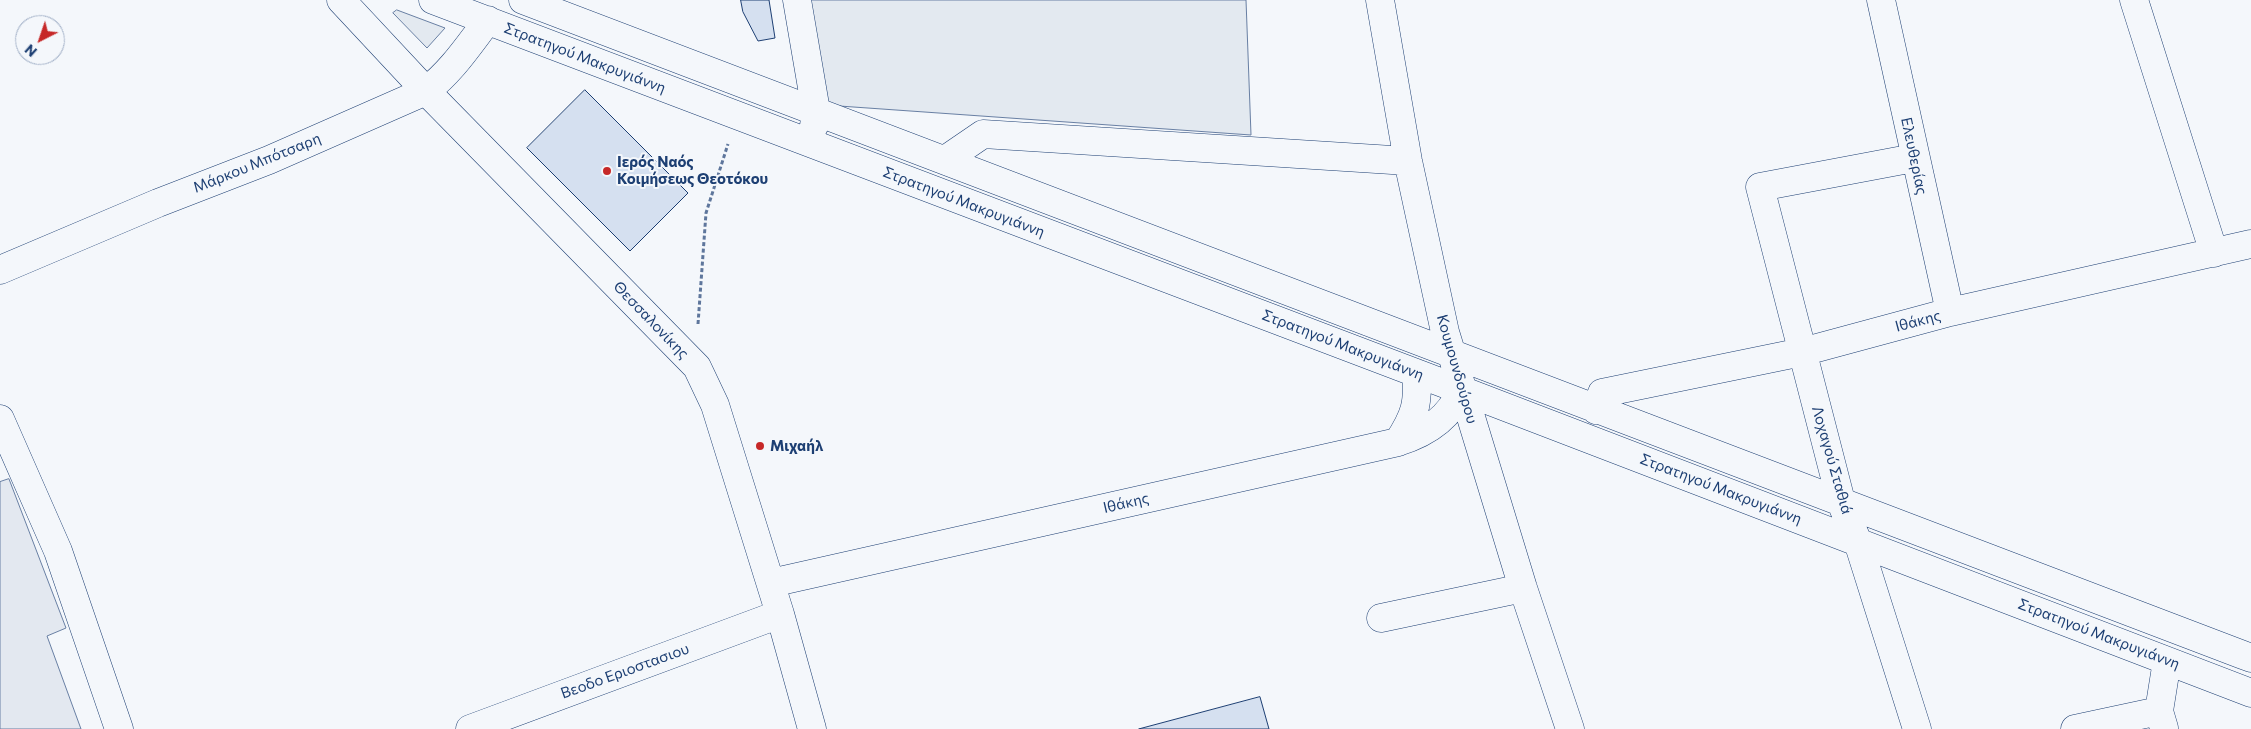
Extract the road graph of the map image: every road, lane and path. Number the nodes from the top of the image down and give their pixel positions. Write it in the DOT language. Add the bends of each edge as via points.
graph roads {
  1 [pos="341,0"];
  2 [pos="434,0"];
  3 [pos="523,0"];
  4 [pos="797,0"];
  5 [pos="1380,0"];
  6 [pos="1881,0"];
  7 [pos="2134,0"];
  8 [pos="488,20"];
  9 [pos="396,59"];
  10 [pos="426,91"];
  11 [pos="387,109"];
  12 [pos="816,111"];
  13 [pos="738,116"];
  14 [pos="810,144"];
  15 [pos="1914,158"];
  16 [pos="945,160"];
  17 [pos="1408,161"];
  18 [pos="2251,244"];
  19 [pos="2214,253"];
  20 [pos="0,270"];
  21 [pos="1950,312"];
  22 [pos="1802,352"];
  23 [pos="1450,354"];
  24 [pos="698,367"];
  25 [pos="1416,373"];
  26 [pos="1461,390"];
  27 [pos="1596,410"];
  28 [pos="0,419"];
  29 [pos="1398,442"];
  30 [pos="1842,505"];
  31 [pos="1858,542"];
  32 [pos="771,583"];
  33 [pos="1523,588"];
  34 [pos="780,614"];
  35 [pos="1381,618"];
  36 [pos="2251,658"];
  37 [pos="2167,660"];
  38 [pos="2251,693"];
  39 [pos="2162,720"];
  40 [pos="119,729"];
  41 [pos="470,729"];
  42 [pos="812,729"];
  43 [pos="1570,729"];
  44 [pos="1917,729"];
  45 [pos="2076,729"];
  1 -- 9 [label="street, Θεσσαλονίκης"];
  2 -- 8 [label="street, Στρατηγού Μακρυγιάννη"];
  3 -- 12 [label="street, Στρατηγού Μακρυγιάννη"];
  4 -- 12 [label="street"];
  5 -- 17 [label="street, Κουμουνδούρου"];
  6 -- 15 [label="street, Ελευθερίας"];
  7 -- 19 [label="street"];
  8 -- 10 [label="street, Μάρκου Μπότσαρη" via="444,78"];
  8 -- 13 [label="street, Στρατηγού Μακρυγιάννη"];
  9 -- 10 [label="street, Θεσσαλονίκης"];
  9 -- 11 [label="street" via="400,84 396,98"];
  10 -- 11 [label="street, Μάρκου Μπότσαρη"];
  10 -- 24 [label="street, Θεσσαλονίκης"];
  11 -- 20 [label="street, Μάρκου Μπότσαρη"];
  12 -- 14 [label="street"];
  12 -- 16 [label="street, Στρατηγού Μακρυγιάννη"];
  13 -- 14 [label="street, Στρατηγού Μακρυγιάννη"];
  13 -- 24 [label="path" via="706,213 698,314"];
  14 -- 25 [label="street, Στρατηγού Μακρυγιάννη"];
  15 -- 21 [label="street, Ελευθερίας"];
  15 -- 22 [label="street, Λοχαγού Σταθιά" via="1760,187"];
  16 -- 17 [label="street" via="983,134"];
  16 -- 23 [label="street, Στρατηγού Μακρυγιάννη"];
  17 -- 23 [label="street, Κουμουνδούρου"];
  18 -- 19 [label="street, Ιθάκης"];
  19 -- 21 [label="street, Ιθάκης"];
  21 -- 22 [label="street, Ιθάκης"];
  22 -- 27 [label="street, Ιθάκης" via="1602,393"];
  22 -- 30 [label="street, Λοχαγού Σταθιά"];
  23 -- 26 [label="street, Κουμουνδούρου"];
  23 -- 27 [label="street, Στρατηγού Μακρυγιάννη"];
  24 -- 32 [label="street, Θεσσαλονίκης" via="715,405"];
  25 -- 26 [label="street, Στρατηγού Μακρυγιάννη"];
  25 -- 29 [label="street" via="1418,402 1412,420"];
  26 -- 29 [label="street, Ιθάκης" via="1451,409 1432,428"];
  26 -- 31 [label="street, Στρατηγού Μακρυγιάννη"];
  26 -- 33 [label="street, Κουμουνδούρου"];
  27 -- 30 [label="street, Στρατηγού Μακρυγιάννη"];
  28 -- 40 [label="street" via="58,551"];
  29 -- 32 [label="street, Ιθάκης"];
  30 -- 31 [label="street, Λοχαγού Σταθιά"];
  30 -- 36 [label="street, Στρατηγού Μακρυγιάννη"];
  31 -- 37 [label="street, Στρατηγού Μακρυγιάννη"];
  31 -- 44 [label="street, Λοχαγού Σταθιά"];
  32 -- 34 [label="street, Θεσσαλονίκης"];
  33 -- 35 [label="street"];
  33 -- 43 [label="street, Κουμουνδούρου"];
  34 -- 41 [label="street, Βεοδο Εριοστασιου"];
  34 -- 42 [label="street, Θεσσαλονίκης"];
  37 -- 38 [label="street, Στρατηγού Μακρυγιάννη"];
  37 -- 39 [label="street"];
  39 -- 45 [label="street"];
}
